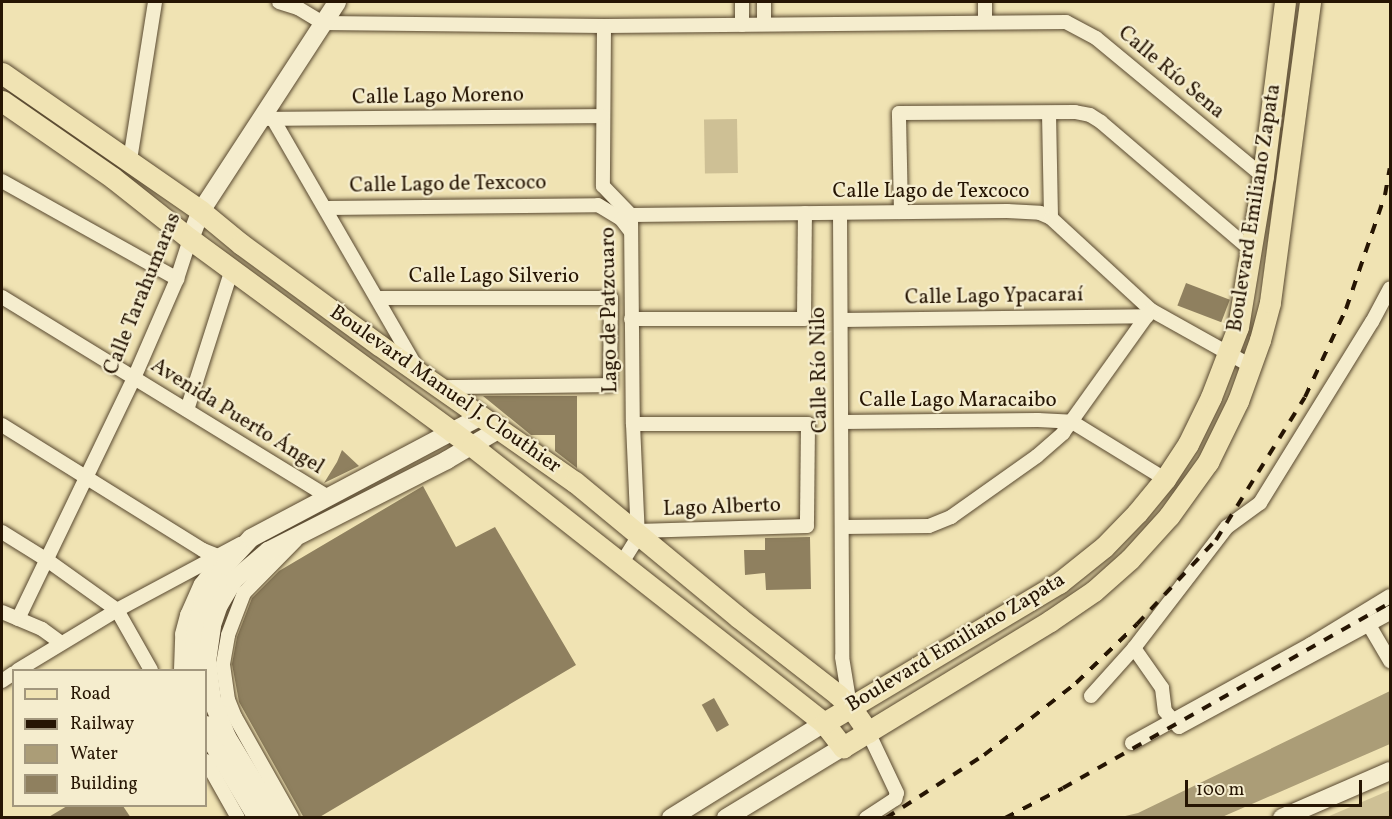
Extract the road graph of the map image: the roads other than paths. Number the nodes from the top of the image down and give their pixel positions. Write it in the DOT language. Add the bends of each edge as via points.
graph roads {
  1 [pos="155,2"];
  2 [pos="279,2"];
  3 [pos="742,2"];
  4 [pos="764,2"];
  5 [pos="985,2"];
  6 [pos="1285,2"];
  7 [pos="1310,2"];
  8 [pos="331,9"];
  9 [pos="986,21"];
  10 [pos="764,24"];
  11 [pos="742,25"];
  12 [pos="604,26"];
  13 [pos="2,73"];
  14 [pos="2,101"];
  15 [pos="1049,113"];
  16 [pos="603,116"];
  17 [pos="268,119"];
  18 [pos="130,160"];
  19 [pos="1263,176"];
  20 [pos="2,181"];
  21 [pos="603,186"];
  22 [pos="327,208"];
  23 [pos="607,209"];
  24 [pos="201,211"];
  25 [pos="901,212"];
  26 [pos="805,213"];
  27 [pos="840,213"];
  28 [pos="631,215"];
  29 [pos="1051,218"];
  30 [pos="631,232"];
  31 [pos="190,239"];
  32 [pos="1251,250"];
  33 [pos="232,269"];
  34 [pos="177,279"];
  35 [pos="1390,288"];
  36 [pos="2,297"];
  37 [pos="378,298"];
  38 [pos="611,298"];
  39 [pos="1149,313"];
  40 [pos="631,319"];
  41 [pos="841,320"];
  42 [pos="1230,353"];
  43 [pos="1251,366"];
  44 [pos="419,372"];
  45 [pos="134,378"];
  46 [pos="439,387"];
  47 [pos="187,410"];
  48 [pos="481,416"];
  49 [pos="842,422"];
  50 [pos="1072,422"];
  51 [pos="633,424"];
  52 [pos="2,425"];
  53 [pos="498,430"];
  54 [pos="453,432"];
  55 [pos="472,446"];
  56 [pos="86,479"];
  57 [pos="1165,479"];
  58 [pos="328,497"];
  59 [pos="807,526"];
  60 [pos="843,527"];
  61 [pos="306,530"];
  62 [pos="2,532"];
  63 [pos="637,534"];
  64 [pos="251,538"];
  65 [pos="218,556"];
  66 [pos="47,560"];
  67 [pos="621,564"];
  68 [pos="1390,596"];
  69 [pos="117,610"];
  70 [pos="2,612"];
  71 [pos="1390,613"];
  72 [pos="18,619"];
  73 [pos="1369,625"];
  74 [pos="61,643"];
  75 [pos="1134,648"];
  76 [pos="1390,662"];
  77 [pos="20,669"];
  78 [pos="150,669"];
  79 [pos="181,669"];
  80 [pos="192,669"];
  81 [pos="1091,696"];
  82 [pos="850,706"];
  83 [pos="1173,721"];
  84 [pos="824,723"];
  85 [pos="207,726"];
  86 [pos="868,732"];
  87 [pos="220,741"];
  88 [pos="1132,743"];
  89 [pos="843,747"];
  90 [pos="207,763"];
  91 [pos="1390,771"];
  92 [pos="238,818"];
  93 [pos="257,818"];
  94 [pos="276,818"];
  95 [pos="292,818"];
  96 [pos="671,818"];
  97 [pos="726,818"];
  98 [pos="866,818"];
  99 [pos="1282,818"];
  1 -- 18 [label="street"];
  2 -- 8 [label="street" via="298,8"];
  3 -- 11 [label="street"];
  4 -- 10 [label="street"];
  5 -- 9 [label="street"];
  6 -- 19 [label="main road, Boulevard Emiliano Zapata"];
  7 -- 43 [label="main road, Boulevard Emiliano Zapata" via="1278,255 1270,302"];
  8 -- 12 [label="street, Calle Río Sena"];
  8 -- 17 [label="main road, Calle Tarahumaras"];
  9 -- 10 [label="street, Calle Río Sena"];
  9 -- 19 [label="street, Calle Río Sena" via="1053,20 1083,29"];
  10 -- 11 [label="street, Calle Río Sena"];
  11 -- 12 [label="street, Calle Río Sena"];
  12 -- 16 [label="street"];
  13 -- 18 [label="main road, Boulevard Manuel J. Clouthier"];
  14 -- 31 [label="main road, Boulevard Manuel J. Clouthier" via="113,178"];
  15 -- 25 [label="street" via="899,113"];
  15 -- 29 [label="street"];
  15 -- 32 [label="street" via="1075,112 1101,122"];
  16 -- 17 [label="street, Calle Lago Moreno"];
  16 -- 21 [label="street"];
  17 -- 22 [label="street"];
  17 -- 24 [label="main road, Calle Tarahumaras"];
  18 -- 24 [label="main road, Boulevard Manuel J. Clouthier"];
  19 -- 32 [label="main road, Boulevard Emiliano Zapata"];
  20 -- 34 [label="street"];
  21 -- 23 [label="street"];
  21 -- 28 [label="street, Lago de Patzcuaro"];
  22 -- 23 [label="street, Calle Lago de Texcoco" via="592,204"];
  22 -- 37 [label="street"];
  23 -- 30 [label="street"];
  24 -- 31 [label="main road, Calle Tarahumaras"];
  24 -- 44 [label="main road, Boulevard Manuel J. Clouthier"];
  25 -- 27 [label="street, Calle Lago de Texcoco"];
  25 -- 29 [label="street, Calle Lago de Texcoco" via="1026,211"];
  26 -- 27 [label="street, Calle Lago de Texcoco"];
  26 -- 28 [label="street, Calle Lago de Texcoco"];
  26 -- 40 [label="street, Calle Río Nilo" via="804,320"];
  27 -- 41 [label="street, Calle Río Nilo"];
  28 -- 30 [label="street, Lago de Patzcuaro"];
  29 -- 39 [label="street, Calle Lago de Texcoco"];
  30 -- 40 [label="street, Lago de Patzcuaro"];
  31 -- 33 [label="main road, Boulevard Manuel J. Clouthier"];
  31 -- 34 [label="street, Calle Tarahumaras"];
  32 -- 42 [label="main road, Boulevard Emiliano Zapata"];
  33 -- 47 [label="street"];
  33 -- 54 [label="main road, Boulevard Manuel J. Clouthier"];
  34 -- 45 [label="street, Calle Tarahumaras"];
  35 -- 75 [label="street" via="1260,503 1227,527"];
  36 -- 45 [label="street, Avenida Puerto Ángel"];
  37 -- 38 [label="street, Calle Lago Silverio"];
  37 -- 44 [label="street"];
  38 -- 46 [label="street, Lago de Patzcuaro" via="610,385"];
  39 -- 41 [label="street, Calle Lago Ypacaraí"];
  39 -- 42 [label="street, Calle Lago de Texcoco"];
  39 -- 50 [label="street"];
  40 -- 51 [label="street, Lago de Patzcuaro"];
  41 -- 49 [label="street, Calle Río Nilo"];
  42 -- 43 [label="street, Calle Lago de Texcoco"];
  42 -- 57 [label="main road, Boulevard Emiliano Zapata" via="1188,444"];
  43 -- 86 [label="main road, Boulevard Emiliano Zapata" via="1208,462 1169,516 1130,559 1094,591 1050,621"];
  44 -- 46 [label="main road, Boulevard Manuel J. Clouthier"];
  45 -- 47 [label="street, Avenida Puerto Ángel"];
  45 -- 56 [label="street, Calle Tarahumaras"];
  46 -- 48 [label="main road, Boulevard Manuel J. Clouthier"];
  47 -- 58 [label="street, Avenida Puerto Ángel"];
  48 -- 53 [label="main road, Boulevard Manuel J. Clouthier"];
  48 -- 54 [label="main road"];
  49 -- 50 [label="street, Calle Lago Maracaibo"];
  49 -- 60 [label="street, Calle Río Nilo"];
  50 -- 57 [label="street, Calle Lago Maracaibo"];
  50 -- 60 [label="street" via="1037,456 936,525"];
  51 -- 59 [label="street, Calle Río Nilo" via="808,424"];
  51 -- 63 [label="street, Lago de Patzcuaro"];
  52 -- 56 [label="street"];
  53 -- 55 [label="main road"];
  53 -- 63 [label="main road, Boulevard Manuel J. Clouthier" via="575,482"];
  54 -- 55 [label="main road, Boulevard Manuel J. Clouthier"];
  54 -- 58 [label="main road"];
  55 -- 61 [label="main road"];
  55 -- 67 [label="main road, Boulevard Manuel J. Clouthier"];
  56 -- 65 [label="street"];
  56 -- 66 [label="street, Calle Tarahumaras"];
  57 -- 82 [label="main road, Boulevard Emiliano Zapata" via="1104,547 1059,583"];
  58 -- 64 [label="main road"];
  59 -- 63 [label="street, Lago Alberto"];
  60 -- 82 [label="street, Calle Río Nilo" via="842,657"];
  61 -- 87 [label="main road" via="250,564 234,580 219,605 207,662"];
  61 -- 95 [label="street" via="244,593 228,635 223,664 228,700 235,717"];
  62 -- 66 [label="street"];
  63 -- 67 [label="street"];
  63 -- 82 [label="main road, Boulevard Manuel J. Clouthier"];
  64 -- 65 [label="street"];
  64 -- 80 [label="main road" via="225,566 203,604"];
  65 -- 69 [label="street"];
  65 -- 79 [label="street" via="219,561 201,584 187,615"];
  66 -- 69 [label="street"];
  66 -- 72 [label="street, Calle Tarahumaras"];
  67 -- 84 [label="main road, Boulevard Manuel J. Clouthier"];
  68 -- 83 [label="street"];
  69 -- 74 [label="street"];
  69 -- 78 [label="street"];
  70 -- 72 [label="street"];
  71 -- 73 [label="street"];
  72 -- 74 [label="street"];
  73 -- 76 [label="street"];
  73 -- 83 [label="street" via="1182,726"];
  74 -- 77 [label="street"];
  75 -- 81 [label="street"];
  75 -- 83 [label="street" via="1162,688 1165,711"];
  82 -- 84 [label="main road, Boulevard Emiliano Zapata"];
  82 -- 86 [label="main road, Boulevard Manuel J. Clouthier"];
  83 -- 88 [label="street"];
  84 -- 89 [label="main road, Boulevard Manuel J. Clouthier"];
  84 -- 96 [label="main road, Boulevard Emiliano Zapata"];
  85 -- 87 [label="main road"];
  86 -- 89 [label="main road, Boulevard Emiliano Zapata"];
  86 -- 98 [label="street" via="897,795"];
  87 -- 93 [label="main road"];
  87 -- 94 [label="main road"];
  89 -- 97 [label="main road, Boulevard Emiliano Zapata"];
  90 -- 92 [label="street"];
  91 -- 99 [label="main road"];
}
